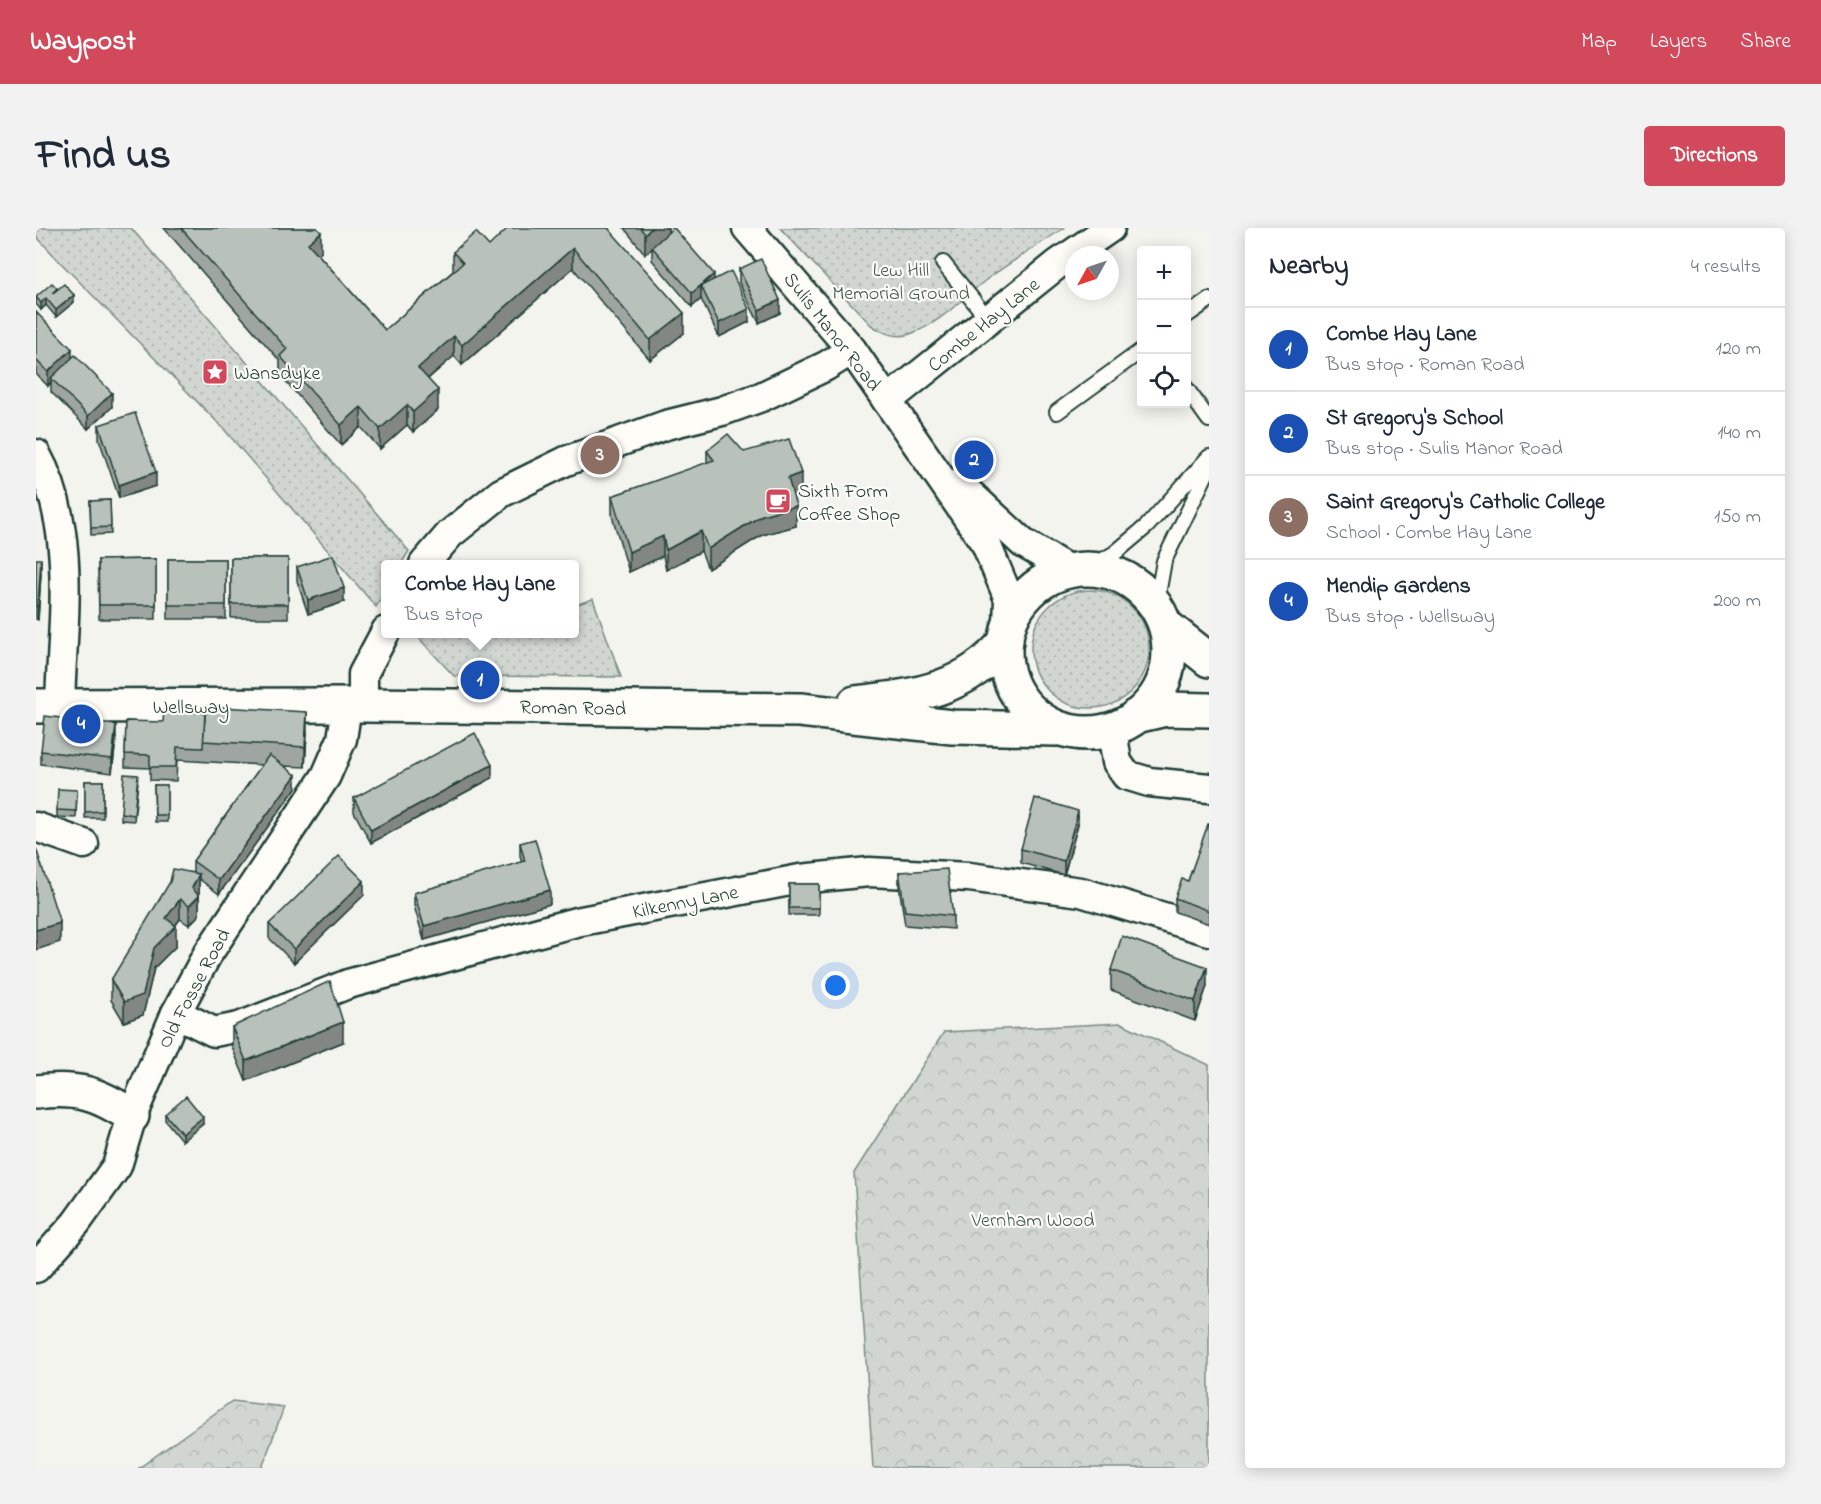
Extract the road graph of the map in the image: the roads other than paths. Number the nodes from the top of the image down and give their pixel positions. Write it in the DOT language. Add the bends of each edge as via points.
graph roads {
  1 [pos="747,228"];
  2 [pos="1110,228"];
  3 [pos="943,263"];
  4 [pos="1209,300"];
  5 [pos="1191,313"];
  6 [pos="988,319"];
  7 [pos="852,350"];
  8 [pos="1137,354"];
  9 [pos="1191,395"];
  10 [pos="887,401"];
  11 [pos="1058,412"];
  12 [pos="1209,420"];
  13 [pos="913,438"];
  14 [pos="36,454"];
  15 [pos="1209,457"];
  16 [pos="1209,468"];
  17 [pos="429,560"];
  18 [pos="1080,570"];
  19 [pos="1161,616"];
  20 [pos="1007,633"];
  21 [pos="382,638"];
  22 [pos="1209,660"];
  23 [pos="48,705"];
  24 [pos="355,705"];
  25 [pos="800,710"];
  26 [pos="1209,710"];
  27 [pos="1124,723"];
  28 [pos="1057,729"];
  29 [pos="1209,788"];
  30 [pos="36,827"];
  31 [pos="84,844"];
  32 [pos="1209,931"];
  33 [pos="176,1013"];
  34 [pos="36,1092"];
  35 [pos="132,1116"];
  36 [pos="36,1268"];
  1 -- 7 [label="street, Sulis Manor Road"];
  2 -- 6 [label="street, Combe Hay Lane"];
  3 -- 6 [label="lane"];
  4 -- 5 [label="lane"];
  6 -- 10 [label="street, Combe Hay Lane"];
  7 -- 10 [label="street, Sulis Manor Road"];
  7 -- 17 [label="street" via="761,397 666,425 566,461 501,493 450,534"];
  8 -- 11 [label="lane"];
  9 -- 12 [label="lane"];
  10 -- 13 [label="street, Sulis Manor Road"];
  13 -- 18 [label="street, Sulis Manor Road" via="1023,543"];
  13 -- 20 [label="street, Sulis Manor Road" via="986,544 1009,599"];
  14 -- 23 [label="street" via="57,506 65,552"];
  15 -- 18 [label="lane" via="1147,526 1115,553"];
  16 -- 19 [label="lane" via="1164,561"];
  18 -- 19 [label="main road" via="1113,573 1134,583"];
  18 -- 20 [label="main road" via="1057,574 1033,588"];
  19 -- 22 [label="main road"];
  19 -- 27 [label="main road" via="1170,652 1166,676 1154,701"];
  20 -- 25 [label="main road, Roman Road" via="990,660 946,686 917,696"];
  20 -- 28 [label="main road" via="1004,663 1010,686 1038,719"];
  21 -- 24 [label="street" via="363,674"];
  23 -- 24 [label="main road, Wellsway"];
  24 -- 25 [label="main road, Roman Road"];
  24 -- 33 [label="street, Old Fosse Road" via="326,776 207,955"];
  25 -- 28 [label="main road, Roman Road" via="952,727"];
  26 -- 27 [label="main road" via="1166,709"];
  27 -- 28 [label="main road" via="1096,734"];
  27 -- 29 [label="street" via="1117,762 1126,775 1149,782"];
  30 -- 31 [label="street"];
  32 -- 33 [label="street, Kilkenny Lane" via="1080,892 969,877 869,872 800,879 576,922 348,984 239,1027 214,1032"];
  33 -- 35 [label="street, Old Fosse Road"];
  34 -- 35 [label="main road" via="66,1089 87,1094"];
  35 -- 36 [label="street, Old Fosse Road" via="117,1166 76,1223"];
}
